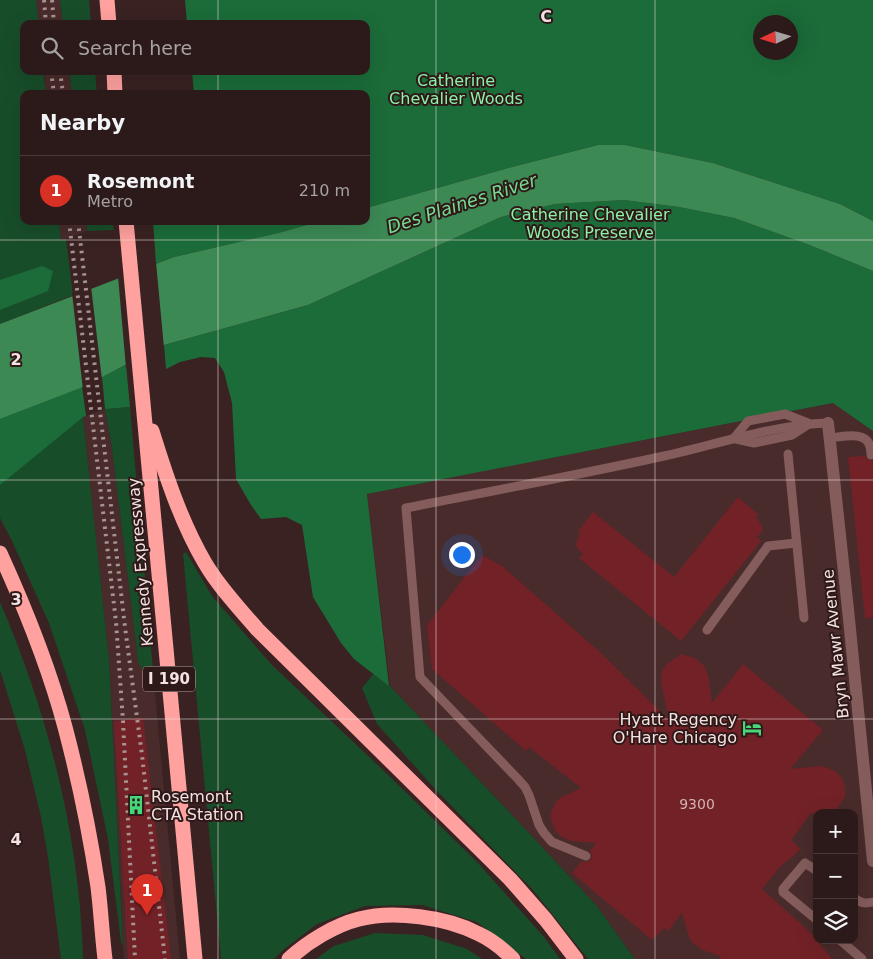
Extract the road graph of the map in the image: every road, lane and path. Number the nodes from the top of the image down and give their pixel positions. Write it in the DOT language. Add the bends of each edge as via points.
graph roads {
  1 [pos="107,0"];
  2 [pos="109,20"];
  3 [pos="114,75"];
  4 [pos="116,90"];
  5 [pos="126,225"];
  6 [pos="143,400"];
  7 [pos="828,423"];
  8 [pos="809,424"];
  9 [pos="734,438"];
  10 [pos="829,438"];
  11 [pos="788,454"];
  12 [pos="871,455"];
  13 [pos="796,543"];
  14 [pos="0,553"];
  15 [pos="804,618"];
  16 [pos="707,630"];
  17 [pos="586,856"];
  18 [pos="873,861"];
  19 [pos="813,868"];
  20 [pos="856,899"];
  21 [pos="873,902"];
  22 [pos="813,917"];
  23 [pos="845,944"];
  24 [pos="105,959"];
  25 [pos="195,959"];
  26 [pos="289,959"];
  27 [pos="513,959"];
  28 [pos="576,959"];
  29 [pos="862,959"];
  1 -- 2 [label="highway"];
  3 -- 4 [label="highway"];
  5 -- 6 [label="highway, Kennedy Expressway / I 190"];
  6 -- 25 [label="highway, Kennedy Expressway / I 190"];
  6 -- 28 [label="highway" via="175,502 205,564 226,593 257,629 510,879"];
  7 -- 8 [label="lane"];
  7 -- 10 [label="street, Bryn Mawr Avenue"];
  8 -- 9 [label="lane" via="792,436 754,443"];
  8 -- 9 [label="lane" via="785,414 748,421"];
  9 -- 17 [label="lane" via="665,456 406,508 420,677 521,782 539,825 552,842"];
  10 -- 12 [label="lane" via="862,436 868,440"];
  10 -- 18 [label="street, Bryn Mawr Avenue"];
  11 -- 13 [label="lane"];
  13 -- 15 [label="lane"];
  13 -- 16 [label="lane" via="768,546"];
  14 -- 24 [label="highway" via="46,665 65,727 98,888"];
  19 -- 22 [label="lane" via="805,863 783,889"];
  20 -- 21 [label="lane" via="864,903"];
  23 -- 29 [label="lane"];
  26 -- 27 [label="highway" via="304,946 346,923 395,915 454,924 493,942"];
}
